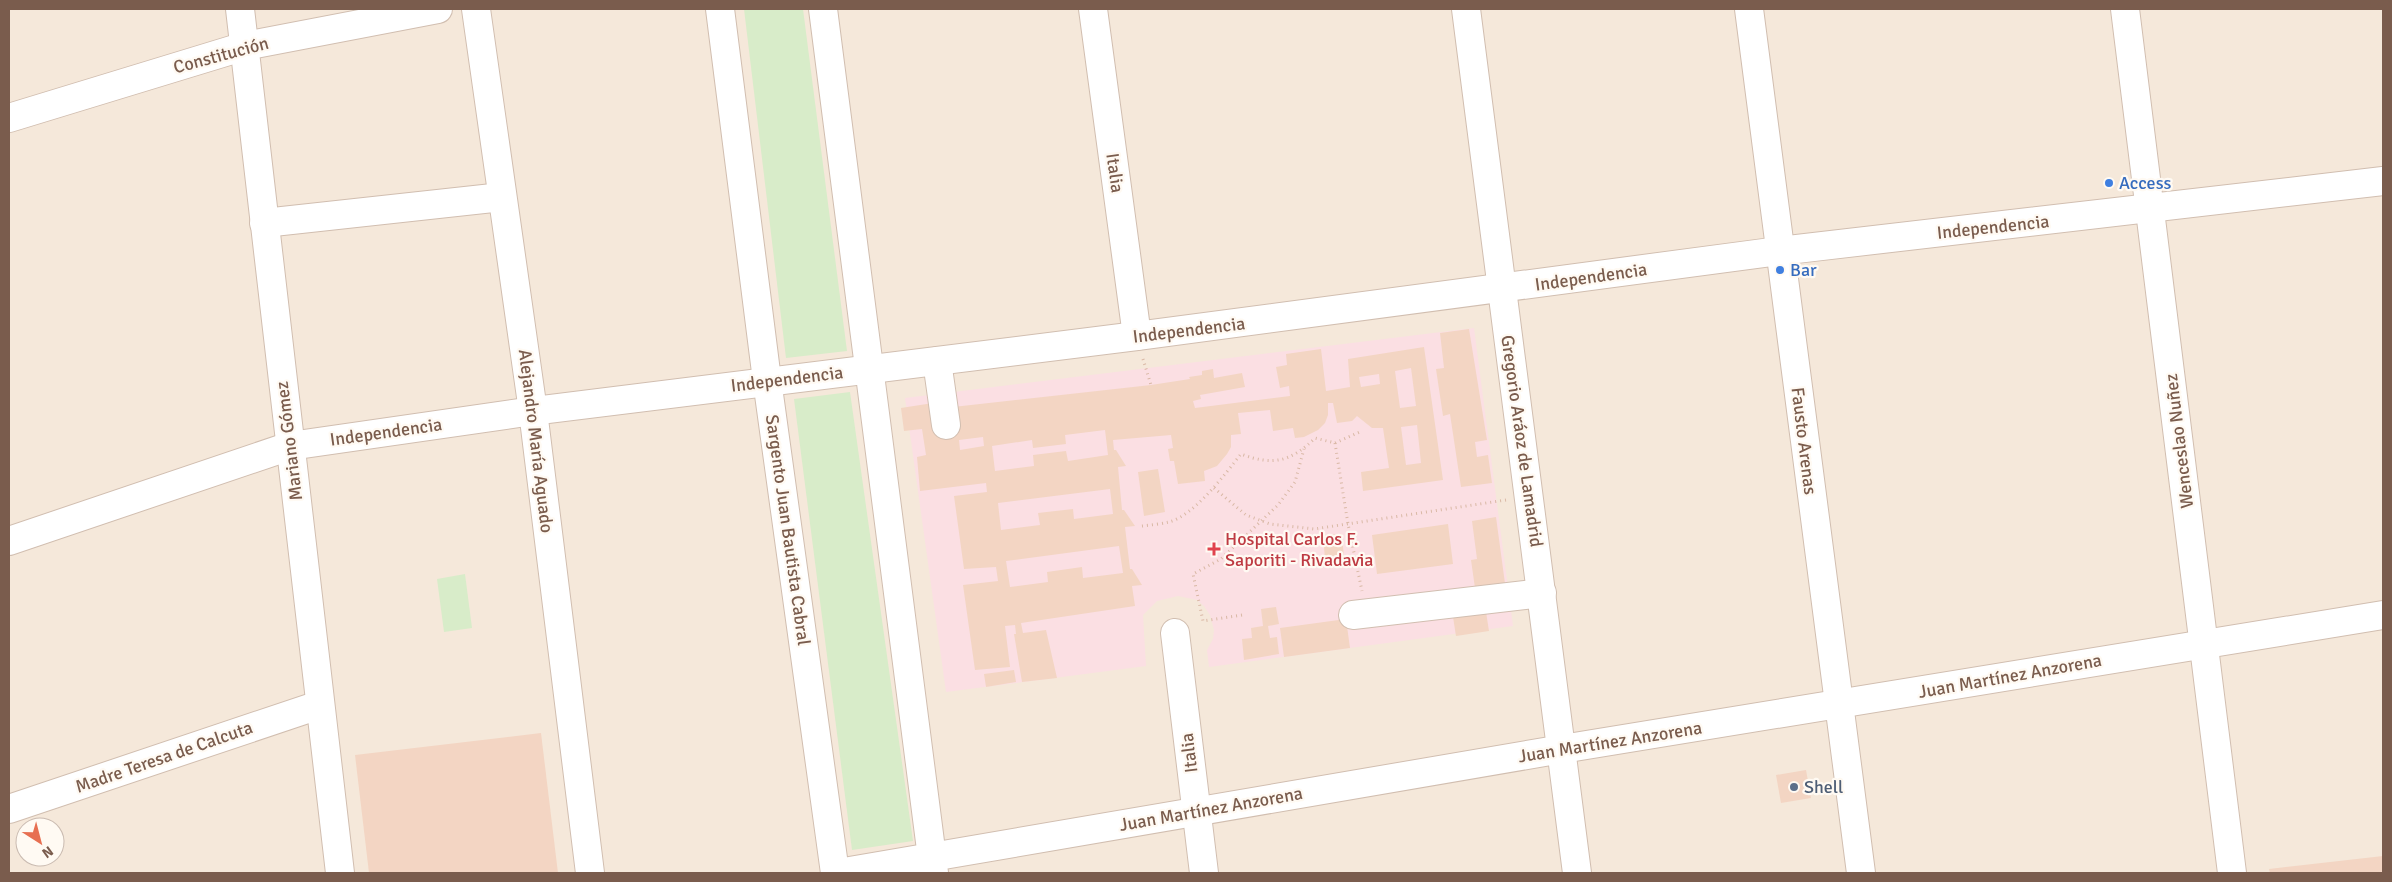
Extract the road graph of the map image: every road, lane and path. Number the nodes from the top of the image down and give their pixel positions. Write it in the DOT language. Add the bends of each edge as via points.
graph roads {
  1 [pos="240,9"];
  2 [pos="438,9"];
  3 [pos="476,9"];
  4 [pos="720,9"];
  5 [pos="823,9"];
  6 [pos="1093,9"];
  7 [pos="1466,9"];
  8 [pos="1749,9"];
  9 [pos="2125,9"];
  10 [pos="245,46"];
  11 [pos="9,118"];
  12 [pos="2383,181"];
  13 [pos="502,197"];
  14 [pos="2151,209"];
  15 [pos="264,224"];
  16 [pos="1779,251"];
  17 [pos="1501,289"];
  18 [pos="1137,336"];
  19 [pos="937,362"];
  20 [pos="869,369"];
  21 [pos="767,380"];
  22 [pos="533,411"];
  23 [pos="946,426"];
  24 [pos="1362,431"];
  25 [pos="1335,443"];
  26 [pos="290,446"];
  27 [pos="1304,449"];
  28 [pos="1214,488"];
  29 [pos="1529,497"];
  30 [pos="1262,521"];
  31 [pos="1348,524"];
  32 [pos="1142,526"];
  33 [pos="9,541"];
  34 [pos="1542,593"];
  35 [pos="1360,614"];
  36 [pos="1242,615"];
  37 [pos="2383,615"];
  38 [pos="1175,633"];
  39 [pos="2204,643"];
  40 [pos="1838,704"];
  41 [pos="319,705"];
  42 [pos="1562,749"];
  43 [pos="9,810"];
  44 [pos="1196,812"];
  45 [pos="933,865"];
  46 [pos="340,873"];
  47 [pos="590,873"];
  48 [pos="836,873"];
  49 [pos="1204,873"];
  50 [pos="1577,873"];
  51 [pos="1861,873"];
  52 [pos="2232,873"];
  1 -- 10 [label="street, Mariano Gómez"];
  2 -- 10 [label="street, Constitución"];
  3 -- 13 [label="street, Alejandro María Aguado"];
  4 -- 21 [label="street, Sargento Juan Bautista Cabral"];
  5 -- 20 [label="street"];
  6 -- 18 [label="street, Italia"];
  7 -- 17 [label="street, Gregorio Aráoz de Lamadrid"];
  8 -- 16 [label="street, Fausto Arenas"];
  9 -- 14 [label="street, Wenceslao Nuñez"];
  10 -- 11 [label="street, Constitución"];
  10 -- 15 [label="street, Mariano Gómez"];
  12 -- 14 [label="street, Independencia"];
  13 -- 15 [label="street"];
  13 -- 22 [label="street, Alejandro María Aguado"];
  14 -- 16 [label="street, Independencia"];
  14 -- 39 [label="street, Wenceslao Nuñez"];
  15 -- 26 [label="street, Mariano Gómez"];
  16 -- 17 [label="street, Independencia"];
  16 -- 40 [label="street, Fausto Arenas"];
  17 -- 18 [label="street, Independencia"];
  17 -- 29 [label="street, Gregorio Aráoz de Lamadrid"];
  18 -- 19 [label="street, Independencia"];
  19 -- 20 [label="street, Independencia"];
  19 -- 23 [label="street"];
  20 -- 21 [label="street, Independencia"];
  20 -- 45 [label="street"];
  21 -- 22 [label="street, Independencia"];
  21 -- 48 [label="street, Sargento Juan Bautista Cabral"];
  22 -- 26 [label="street, Independencia"];
  22 -- 47 [label="street, Alejandro María Aguado"];
  24 -- 25 [label="path"];
  25 -- 27 [label="path" via="1315,438"];
  25 -- 31 [label="path"];
  26 -- 33 [label="street, Independencia"];
  26 -- 41 [label="street, Mariano Gómez"];
  27 -- 28 [label="path" via="1287,459 1273,461 1241,454"];
  27 -- 30 [label="path" via="1295,482"];
  28 -- 30 [label="path" via="1246,515"];
  28 -- 32 [label="path" via="1182,516 1170,522"];
  29 -- 31 [label="path"];
  29 -- 34 [label="street, Gregorio Aráoz de Lamadrid"];
  30 -- 31 [label="path" via="1314,529"];
  30 -- 36 [label="path" via="1221,559 1193,574 1204,620"];
  31 -- 35 [label="path"];
  34 -- 35 [label="street"];
  34 -- 42 [label="street, Gregorio Aráoz de Lamadrid"];
  37 -- 39 [label="street, Juan Martínez Anzorena"];
  38 -- 44 [label="street, Italia"];
  39 -- 40 [label="street, Juan Martínez Anzorena"];
  39 -- 52 [label="street, Wenceslao Nuñez"];
  40 -- 42 [label="street, Juan Martínez Anzorena"];
  40 -- 51 [label="street, Fausto Arenas"];
  41 -- 43 [label="street, Madre Teresa de Calcuta"];
  41 -- 46 [label="street, Mariano Gómez"];
  42 -- 44 [label="street, Juan Martínez Anzorena"];
  42 -- 50 [label="street, Gregorio Aráoz de Lamadrid"];
  44 -- 45 [label="street, Juan Martínez Anzorena"];
  44 -- 49 [label="street, Italia"];
  45 -- 48 [label="street, Juan Martínez Anzorena"];
}
